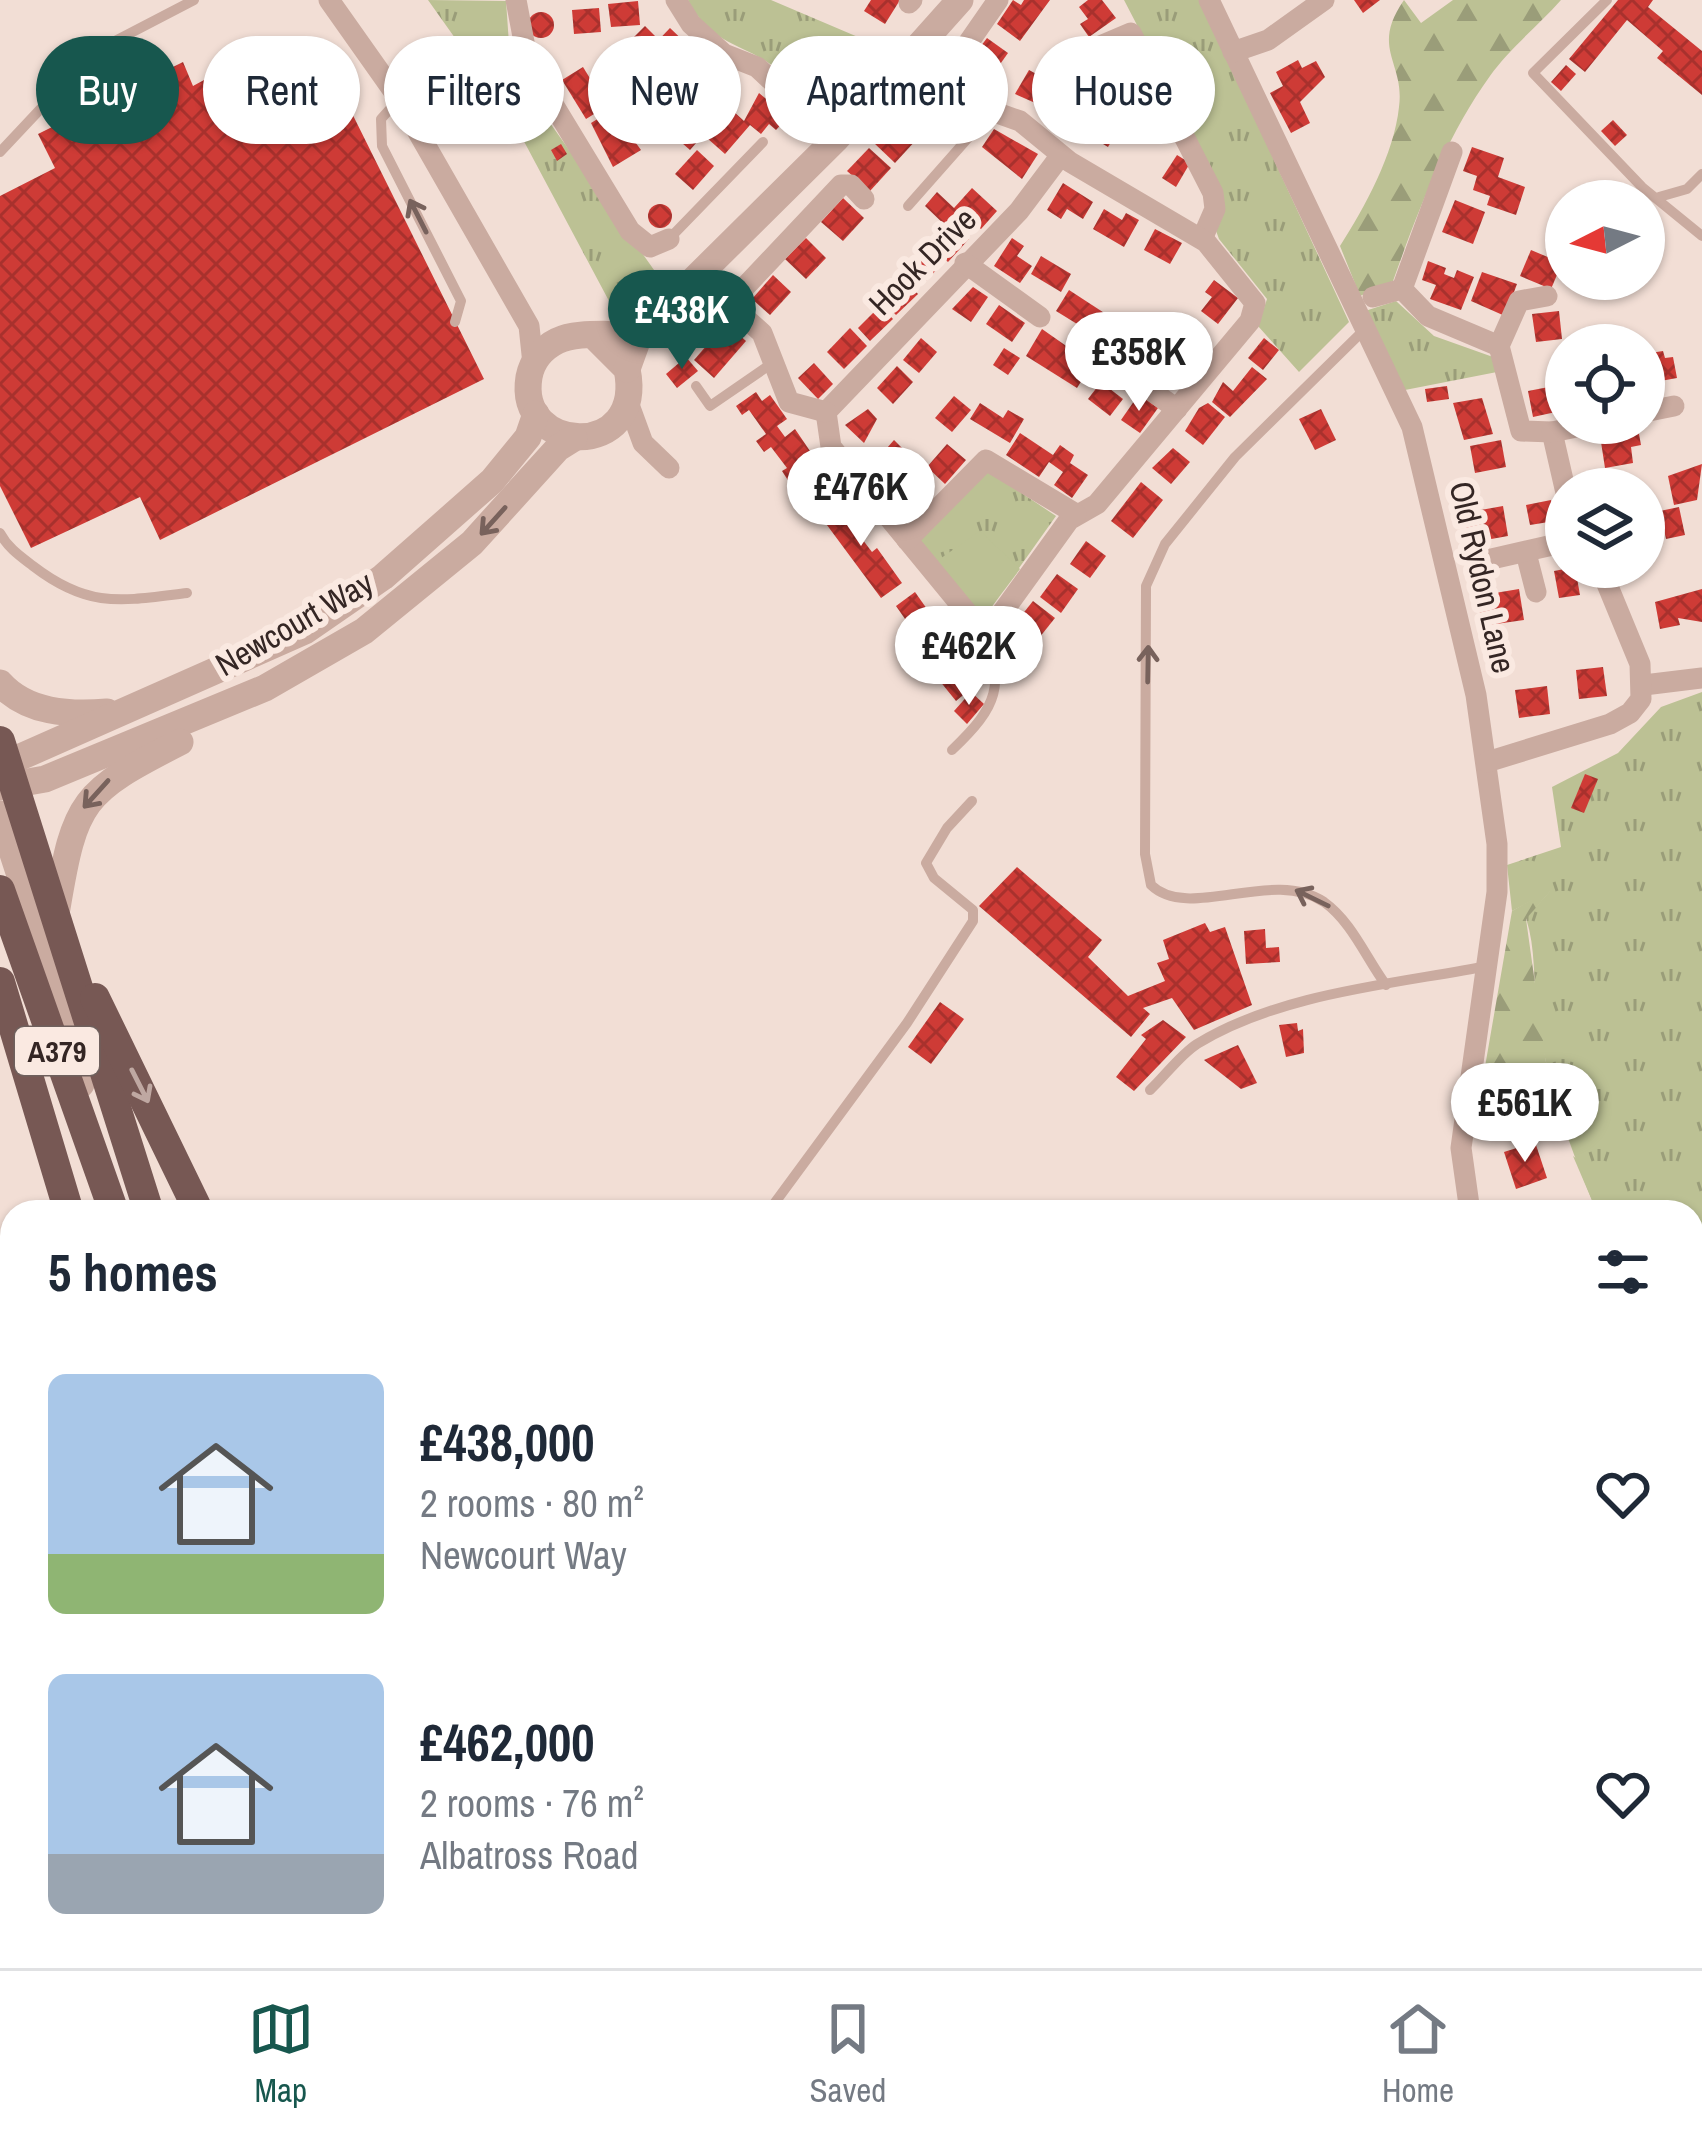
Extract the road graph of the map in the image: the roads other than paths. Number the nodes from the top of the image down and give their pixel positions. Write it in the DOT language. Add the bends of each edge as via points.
graph roads {
  1 [pos="194,0"];
  2 [pos="329,0"];
  3 [pos="516,0"];
  4 [pos="676,0"];
  5 [pos="960,0"];
  6 [pos="998,0"];
  7 [pos="1209,0"];
  8 [pos="1324,0"];
  9 [pos="1607,0"];
  10 [pos="930,36"];
  11 [pos="973,36"];
  12 [pos="1233,52"];
  13 [pos="765,74"];
  14 [pos="384,78"];
  15 [pos="384,116"];
  16 [pos="1008,118"];
  17 [pos="763,142"];
  18 [pos="425,144"];
  19 [pos="831,144"];
  20 [pos="963,144"];
  21 [pos="1188,144"];
  22 [pos="0,152"];
  23 [pos="1452,152"];
  24 [pos="1061,155"];
  25 [pos="1702,174"];
  26 [pos="1635,180"];
  27 [pos="1665,195"];
  28 [pos="864,199"];
  29 [pos="1665,202"];
  30 [pos="908,206"];
  31 [pos="1702,236"];
  32 [pos="1202,238"];
  33 [pos="669,239"];
  34 [pos="965,263"];
  35 [pos="1402,289"];
  36 [pos="1545,296"];
  37 [pos="1373,297"];
  38 [pos="728,303"];
  39 [pos="1040,317"];
  40 [pos="455,322"];
  41 [pos="530,326"];
  42 [pos="707,327"];
  43 [pos="1366,328"];
  44 [pos="640,334"];
  45 [pos="564,338"];
  46 [pos="597,339"];
  47 [pos="1084,343"];
  48 [pos="1499,346"];
  49 [pos="774,362"];
  50 [pos="533,364"];
  51 [pos="627,369"];
  52 [pos="696,386"];
  53 [pos="628,402"];
  54 [pos="1674,406"];
  55 [pos="1665,408"];
  56 [pos="1177,409"];
  57 [pos="826,412"];
  58 [pos="536,414"];
  59 [pos="606,430"];
  60 [pos="1545,433"];
  61 [pos="574,438"];
  62 [pos="643,443"];
  63 [pos="669,468"];
  64 [pos="1076,514"];
  65 [pos="0,533"];
  66 [pos="907,540"];
  67 [pos="1545,548"];
  68 [pos="1526,553"];
  69 [pos="1474,563"];
  70 [pos="1610,588"];
  71 [pos="1536,592"];
  72 [pos="187,593"];
  73 [pos="978,624"];
  74 [pos="1702,679"];
  75 [pos="0,683"];
  76 [pos="1644,686"];
  77 [pos="265,688"];
  78 [pos="134,710"];
  79 [pos="952,751"];
  80 [pos="1487,762"];
  81 [pos="5,771"];
  82 [pos="972,801"];
  83 [pos="0,814"];
  84 [pos="0,890"];
  85 [pos="57,908"];
  86 [pos="68,944"];
  87 [pos="1490,966"];
  88 [pos="0,982"];
  89 [pos="1386,985"];
  90 [pos="1150,1090"];
  91 [pos="65,1200"];
  92 [pos="109,1200"];
  93 [pos="110,1200"];
  94 [pos="145,1200"];
  95 [pos="193,1200"];
  96 [pos="777,1200"];
  97 [pos="1468,1200"];
  1 -- 22 [label="lane" via="94,52"];
  2 -- 14 [label="street"];
  3 -- 33 [label="street" via="528,63 630,231 650,247"];
  4 -- 13 [label="street" via="724,54"];
  5 -- 10 [label="street"];
  6 -- 11 [label="street"];
  7 -- 12 [label="street, Old Rydon Lane"];
  8 -- 12 [label="street" via="1268,40"];
  9 -- 26 [label="lane" via="1533,73"];
  12 -- 43 [label="street, Old Rydon Lane"];
  40 -- 15 [label="lane, one-way" via="460,301 382,146"];
  16 -- 24 [label="street"];
  17 -- 33 [label="lane"];
  18 -- 41 [label="street"];
  19 -- 44 [label="street"];
  20 -- 30 [label="lane"];
  21 -- 32 [label="street" via="1213,193"];
  23 -- 35 [label="street"];
  24 -- 32 [label="street"];
  24 -- 34 [label="street, Hook Drive"];
  25 -- 27 [label="lane"];
  28 -- 38 [label="street" via="841,185"];
  29 -- 31 [label="lane"];
  32 -- 56 [label="street" via="1255,311"];
  34 -- 39 [label="street"];
  34 -- 57 [label="street, Hook Drive"];
  35 -- 37 [label="street"];
  35 -- 48 [label="street" via="1428,316"];
  36 -- 48 [label="street" via="1519,301"];
  38 -- 42 [label="street"];
  38 -- 49 [label="street" via="762,333"];
  41 -- 45 [label="street"];
  41 -- 50 [label="street"];
  43 -- 80 [label="street, Old Rydon Lane" via="1426,470"];
  89 -- 43 [label="lane, one-way" via="1348,925 1311,895 1291,889 1170,898 1151,885 1144,854 1146,586 1173,533 1235,457"];
  44 -- 46 [label="street"];
  44 -- 51 [label="street"];
  45 -- 46 [label="street"];
  45 -- 50 [label="street"];
  46 -- 51 [label="street"];
  47 -- 56 [label="street"];
  48 -- 60 [label="street" via="1521,431"];
  49 -- 52 [label="lane" via="710,406"];
  49 -- 57 [label="street" via="789,402"];
  50 -- 58 [label="street" via="528,389"];
  51 -- 53 [label="street"];
  53 -- 59 [label="street"];
  53 -- 62 [label="street"];
  54 -- 55 [label="street"];
  56 -- 64 [label="street" via="1097,504"];
  57 -- 66 [label="street" via="831,447"];
  58 -- 61 [label="street"];
  58 -- 78 [label="street, Newcourt Way" via="492,481 383,577 305,632"];
  59 -- 61 [label="street"];
  59 -- 62 [label="street"];
  61 -- 77 [label="street, Newcourt Way, one-way" via="419,588 364,632"];
  62 -- 63 [label="street"];
  64 -- 66 [label="street" via="986,460"];
  64 -- 73 [label="street" via="999,617"];
  65 -- 72 [label="lane" via="66,591 109,602"];
  66 -- 73 [label="street"];
  67 -- 68 [label="street"];
  68 -- 69 [label="street"];
  68 -- 71 [label="street"];
  70 -- 76 [label="street"];
  73 -- 79 [label="lane" via="998,676 994,699"];
  74 -- 76 [label="street"];
  75 -- 78 [label="street" via="43,710"];
  76 -- 80 [label="street" via="1630,713 1610,724"];
  77 -- 81 [label="street, Newcourt Way"];
  77 -- 85 [label="street, one-way" via="108,780 87,801 70,829"];
  78 -- 81 [label="street, Newcourt Way"];
  80 -- 87 [label="street, Old Rydon Lane" via="1496,844"];
  81 -- 85 [label="main road, A379"];
  82 -- 96 [label="lane" via="926,863 974,910 973,921"];
  83 -- 93 [label="street" via="56,986"];
  84 -- 92 [label="main road, A379"];
  85 -- 86 [label="main road, A379"];
  86 -- 94 [label="main road, A379"];
  86 -- 95 [label="main road, A379, one-way"];
  87 -- 89 [label="lane"];
  87 -- 97 [label="street, Old Rydon Lane" via="1461,1148"];
  88 -- 91 [label="main road"];
  89 -- 90 [label="lane" via="1295,1006 1196,1045"];
}
